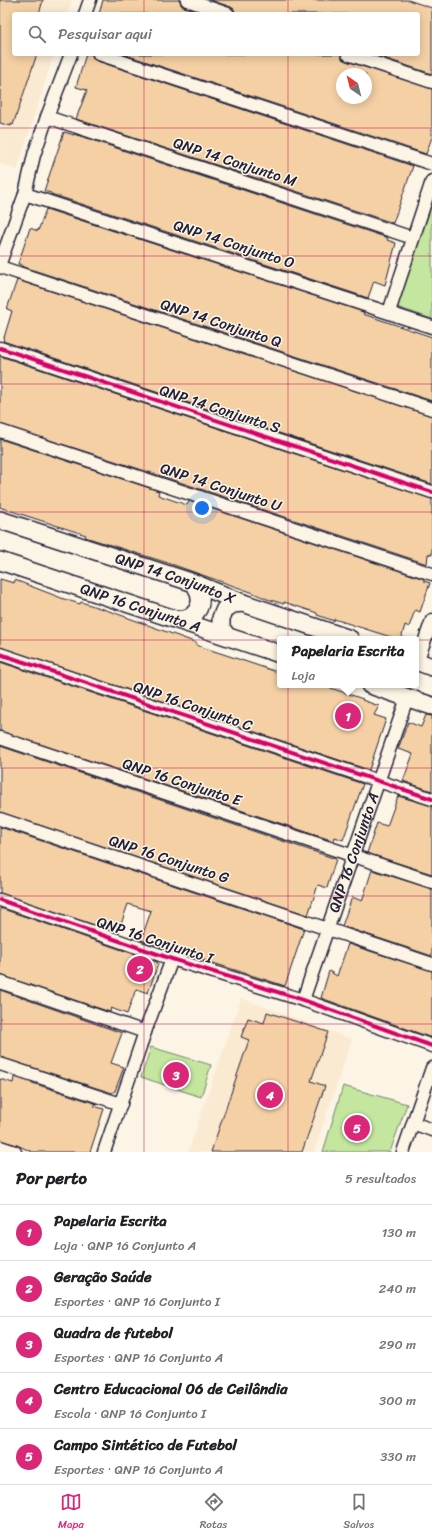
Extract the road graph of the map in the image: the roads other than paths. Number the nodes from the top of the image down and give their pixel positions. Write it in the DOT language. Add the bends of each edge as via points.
graph roads {
  1 [pos="90,0"];
  2 [pos="187,0"];
  3 [pos="87,12"];
  4 [pos="222,12"];
  5 [pos="70,56"];
  6 [pos="105,56"];
  7 [pos="354,56"];
  8 [pos="432,82"];
  9 [pos="47,117"];
  10 [pos="432,164"];
  11 [pos="432,181"];
  12 [pos="25,194"];
  13 [pos="413,238"];
  14 [pos="0,263"];
  15 [pos="0,267"];
  16 [pos="389,312"];
  17 [pos="432,327"];
  18 [pos="0,348"];
  19 [pos="432,409"];
  20 [pos="0,431"];
  21 [pos="432,492"];
  22 [pos="0,520"];
  23 [pos="0,561"];
  24 [pos="432,574"];
  25 [pos="194,583"];
  26 [pos="243,603"];
  27 [pos="179,620"];
  28 [pos="432,620"];
  29 [pos="227,636"];
  30 [pos="341,636"];
  31 [pos="277,653"];
  32 [pos="0,654"];
  33 [pos="422,663"];
  34 [pos="379,688"];
  35 [pos="407,698"];
  36 [pos="432,706"];
  37 [pos="0,738"];
  38 [pos="379,781"];
  39 [pos="432,799"];
  40 [pos="0,820"];
  41 [pos="353,855"];
  42 [pos="432,882"];
  43 [pos="0,900"];
  44 [pos="329,928"];
  45 [pos="172,959"];
  46 [pos="432,964"];
  47 [pos="0,982"];
  48 [pos="304,1000"];
  49 [pos="145,1032"];
  50 [pos="432,1046"];
  51 [pos="0,1064"];
  52 [pos="432,1068"];
  53 [pos="121,1104"];
  54 [pos="413,1123"];
  55 [pos="432,1130"];
  56 [pos="0,1147"];
  57 [pos="15,1152"];
  58 [pos="104,1152"];
  59 [pos="403,1152"];
  1 -- 3 [label="street"];
  2 -- 4 [label="street"];
  5 -- 9 [label="street"];
  6 -- 10 [label="street"];
  7 -- 8 [label="street"];
  9 -- 12 [label="street" via="34,155"];
  9 -- 13 [label="street, QNP 14 Conjunto M"];
  11 -- 13 [label="street"];
  12 -- 14 [label="street"];
  12 -- 16 [label="street, QNP 14 Conjunto O"];
  13 -- 16 [label="street"];
  15 -- 19 [label="street, QNP 14 Conjunto Q"];
  16 -- 17 [label="street, QNP 14 Conjunto O"];
  18 -- 21 [label="street, QNP 14 Conjunto S"];
  20 -- 24 [label="street, QNP 14 Conjunto U"];
  22 -- 25 [label="street, QNP 14 Conjunto X"];
  23 -- 27 [label="street, QNP 16 Conjunto A"];
  25 -- 26 [label="street, QNP 14 Conjunto X"];
  25 -- 27 [label="street" via="200,594 199,606 192,616"];
  26 -- 29 [label="street" via="233,604 223,613 221,628"];
  26 -- 30 [label="street, QNP 14 Conjunto X"];
  27 -- 29 [label="street, QNP 16 Conjunto A"];
  28 -- 33 [label="street"];
  29 -- 31 [label="street, QNP 16 Conjunto A"];
  32 -- 38 [label="street, QNP 16 Conjunto C"];
  34 -- 35 [label="street"];
  35 -- 36 [label="street"];
  35 -- 38 [label="street, QNP 16 Conjunto A"];
  37 -- 41 [label="street, QNP 16 Conjunto E"];
  38 -- 39 [label="street, QNP 16 Conjunto C"];
  38 -- 41 [label="street, QNP 16 Conjunto A"];
  40 -- 44 [label="street, QNP 16 Conjunto G"];
  41 -- 42 [label="street, QNP 16 Conjunto E"];
  41 -- 44 [label="street, QNP 16 Conjunto A"];
  43 -- 45 [label="street, QNP 16 Conjunto I"];
  44 -- 46 [label="street, QNP 16 Conjunto G"];
  44 -- 48 [label="street, QNP 16 Conjunto A"];
  45 -- 48 [label="street, QNP 16 Conjunto I"];
  45 -- 49 [label="street"];
  47 -- 49 [label="street"];
  48 -- 50 [label="street, QNP 16 Conjunto I"];
  49 -- 53 [label="street"];
  51 -- 53 [label="street"];
  52 -- 54 [label="street"];
  53 -- 58 [label="street"];
  54 -- 55 [label="street"];
  54 -- 59 [label="street"];
  56 -- 57 [label="street"];
}
